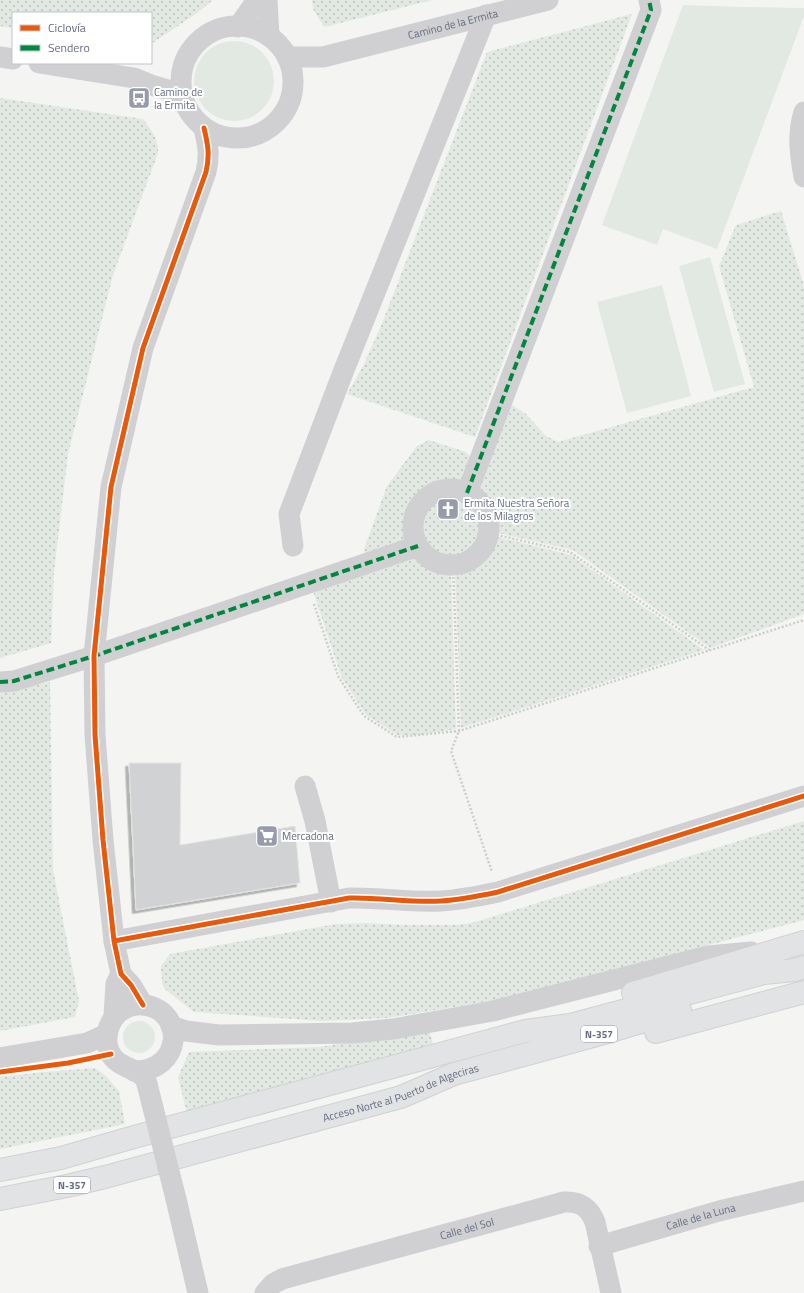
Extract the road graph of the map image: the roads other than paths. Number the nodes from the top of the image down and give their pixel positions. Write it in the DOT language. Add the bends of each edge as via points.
graph roads {
  1 [pos="257,0"];
  2 [pos="267,0"];
  3 [pos="548,0"];
  4 [pos="650,0"];
  5 [pos="486,15"];
  6 [pos="238,27"];
  7 [pos="269,36"];
  8 [pos="0,57"];
  9 [pos="287,57"];
  10 [pos="323,57"];
  11 [pos="12,59"];
  12 [pos="46,64"];
  13 [pos="182,68"];
  14 [pos="134,78"];
  15 [pos="293,83"];
  16 [pos="183,99"];
  17 [pos="804,112"];
  18 [pos="204,128"];
  19 [pos="242,138"];
  20 [pos="206,172"];
  21 [pos="804,177"];
  22 [pos="467,493"];
  23 [pos="293,546"];
  24 [pos="418,546"];
  25 [pos="94,656"];
  26 [pos="0,682"];
  27 [pos="305,786"];
  28 [pos="804,796"];
  29 [pos="331,902"];
  30 [pos="114,941"];
  31 [pos="804,942"];
  32 [pos="772,951"];
  33 [pos="800,968"];
  34 [pos="121,974"];
  35 [pos="804,992"];
  36 [pos="143,1005"];
  37 [pos="111,1025"];
  38 [pos="172,1026"];
  39 [pos="525,1031"];
  40 [pos="0,1058"];
  41 [pos="145,1076"];
  42 [pos="401,1096"];
  43 [pos="0,1170"];
  44 [pos="804,1191"];
  45 [pos="0,1199"];
  46 [pos="599,1246"];
  47 [pos="198,1293"];
  48 [pos="265,1293"];
  49 [pos="610,1293"];
  1 -- 6 [label="street"];
  2 -- 7 [label="street"];
  3 -- 5 [label="street, Camino de la Ermita"];
  4 -- 22 [label="street" via="651,10"];
  5 -- 10 [label="street, Camino de la Ermita"];
  5 -- 23 [label="street" via="289,514"];
  6 -- 7 [label="street" via="257,30"];
  6 -- 13 [label="street" via="231,26 218,30 195,44"];
  7 -- 9 [label="street"];
  8 -- 11 [label="street"];
  9 -- 10 [label="street, Camino de la Ermita"];
  9 -- 15 [label="street"];
  10 -- 15 [label="street" via="305,68"];
  12 -- 14 [label="street"];
  13 -- 14 [label="street" via="158,76"];
  13 -- 16 [label="street" via="180,82"];
  14 -- 16 [label="street" via="174,92"];
  15 -- 19 [label="street" via="286,109 278,120 256,135"];
  16 -- 18 [label="street" via="194,119"];
  17 -- 21 [label="street" via="799,141"];
  18 -- 19 [label="street" via="229,138"];
  18 -- 20 [label="street" via="209,148"];
  19 -- 20 [label="street" via="216,156"];
  20 -- 25 [label="street" via="143,348 111,487"];
  22 -- 24 [label="street" via="444,490 432,494 423,501 416,511 413,523"];
  22 -- 24 [label="street" via="478,499 489,521 485,545 477,555 466,562 442,564 432,561"];
  24 -- 25 [label="street"];
  25 -- 26 [label="street" via="14,681"];
  25 -- 30 [label="street" via="95,743"];
  27 -- 29 [label="street" via="315,821"];
  28 -- 29 [label="street" via="498,892 439,901 349,898"];
  29 -- 30 [label="street"];
  30 -- 34 [label="street"];
  31 -- 32 [label="highway"];
  32 -- 38 [label="street" via="708,956 493,1011 393,1029 352,1033 220,1035 186,1031"];
  32 -- 39 [label="highway" via="567,1013"];
  33 -- 39 [label="highway, Acceso Norte al Puerto de Algeciras / N-357" via="764,973 570,1025"];
  33 -- 42 [label="highway, Acceso Norte al Puerto de Algeciras / N-357" via="769,983 608,1032 454,1074"];
  34 -- 36 [label="street"];
  34 -- 37 [label="street" via="116,984"];
  35 -- 42 [label="highway" via="456,1086"];
  36 -- 37 [label="street" via="122,1010"];
  36 -- 38 [label="street" via="160,1011"];
  37 -- 40 [label="street" via="87,1043"];
  37 -- 41 [label="street" via="107,1044 111,1054 125,1068"];
  38 -- 41 [label="street" via="174,1036 168,1055"];
  39 -- 43 [label="highway, Acceso Norte al Puerto de Algeciras / N-357" via="61,1158"];
  41 -- 47 [label="street, bridge"];
  42 -- 45 [label="highway, Acceso Norte al Puerto de Algeciras / N-357" via="105,1177"];
  44 -- 46 [label="street, Calle de la Luna" via="719,1211"];
  46 -- 48 [label="street, Calle del Sol" via="592,1214 580,1204 564,1202 282,1280 273,1284"];
  46 -- 49 [label="street, Calle del Sol"];
}
